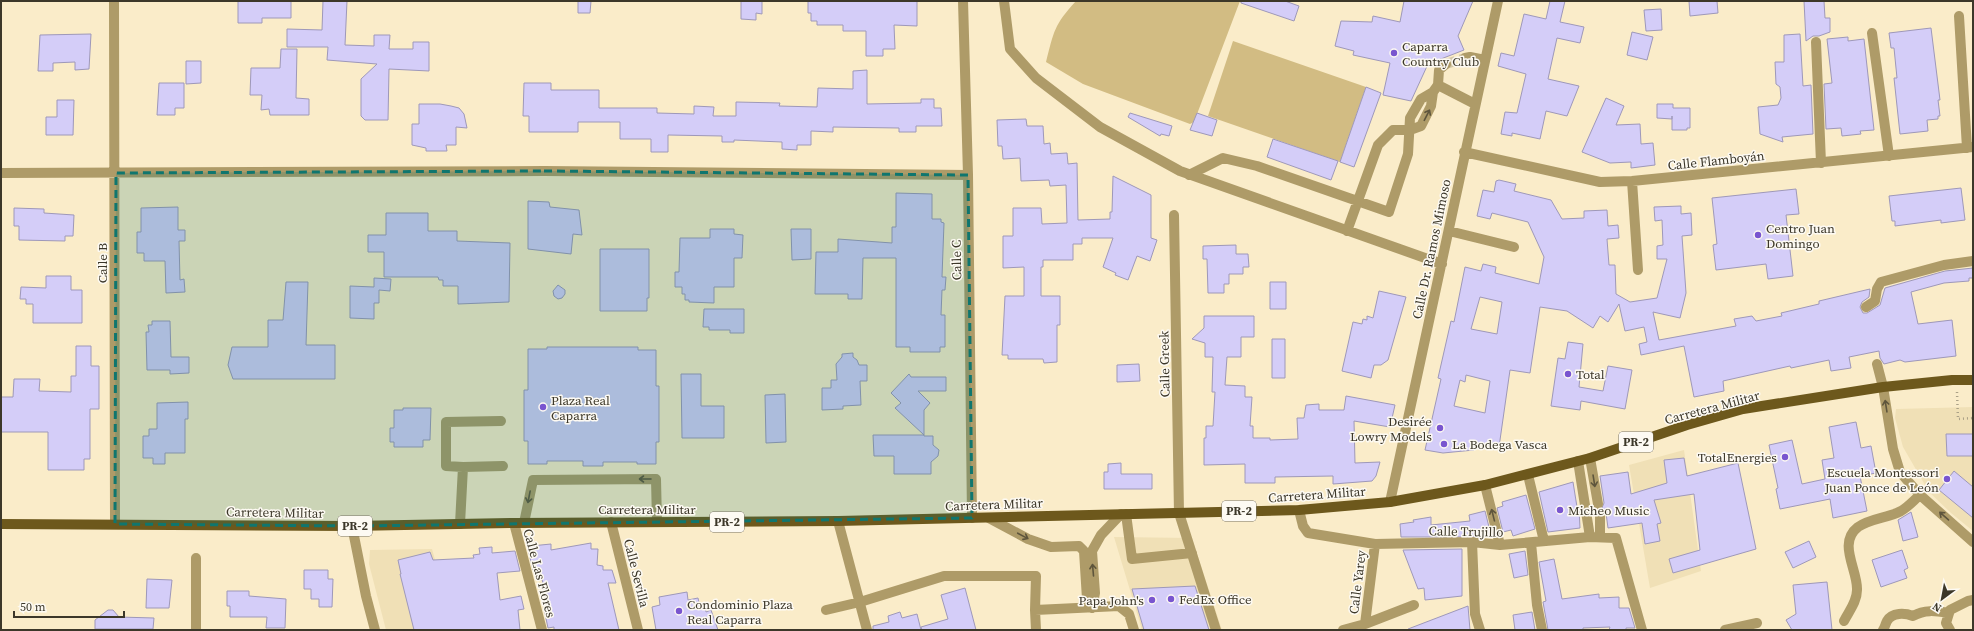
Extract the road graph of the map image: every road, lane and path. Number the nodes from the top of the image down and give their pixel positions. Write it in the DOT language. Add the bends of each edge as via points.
graph roads {
  1 [pos="114,1"];
  2 [pos="963,1"];
  3 [pos="1004,1"];
  4 [pos="1498,1"];
  5 [pos="1958,16"];
  6 [pos="1872,33"];
  7 [pos="1816,42"];
  8 [pos="1465,58"];
  9 [pos="1485,60"];
  10 [pos="1446,64"];
  11 [pos="1435,89"];
  12 [pos="1475,104"];
  13 [pos="1410,130"];
  14 [pos="1970,147"];
  15 [pos="1464,152"];
  16 [pos="1889,156"];
  17 [pos="1821,163"];
  18 [pos="1,173"];
  19 [pos="116,173"];
  20 [pos="1189,174"];
  21 [pos="968,176"];
  22 [pos="1632,181"];
  23 [pos="1357,200"];
  24 [pos="1174,215"];
  25 [pos="1347,231"];
  26 [pos="1450,231"];
  27 [pos="1514,247"];
  28 [pos="1973,261"];
  29 [pos="1442,264"];
  30 [pos="1638,270"];
  31 [pos="1866,307"];
  32 [pos="1877,364"];
  33 [pos="1956,379"];
  34 [pos="1973,380"];
  35 [pos="1883,387"];
  36 [pos="1973,418"];
  37 [pos="501,421"];
  38 [pos="1590,458"];
  39 [pos="1578,461"];
  40 [pos="503,466"];
  41 [pos="463,467"];
  42 [pos="1528,475"];
  43 [pos="1485,485"];
  44 [pos="1920,495"];
  45 [pos="1390,502"];
  46 [pos="1598,504"];
  47 [pos="1299,510"];
  48 [pos="1179,513"];
  49 [pos="1124,514"];
  50 [pos="1600,516"];
  51 [pos="972,518"];
  52 [pos="989,518"];
  53 [pos="838,521"];
  54 [pos="611,522"];
  55 [pos="657,522"];
  56 [pos="514,523"];
  57 [pos="524,523"];
  58 [pos="1,524"];
  59 [pos="115,524"];
  60 [pos="460,524"];
  61 [pos="352,526"];
  62 [pos="1595,537"];
  63 [pos="1544,541"];
  64 [pos="1472,542"];
  65 [pos="1973,542"];
  66 [pos="1531,543"];
  67 [pos="1375,544"];
  68 [pos="1500,545"];
  69 [pos="1192,553"];
  70 [pos="196,558"];
  71 [pos="1973,600"];
  72 [pos="860,602"];
  73 [pos="1414,605"];
  74 [pos="1092,608"];
  75 [pos="826,610"];
  76 [pos="1035,610"];
  77 [pos="1949,613"];
  78 [pos="1844,621"];
  79 [pos="1757,622"];
  80 [pos="1365,624"];
  81 [pos="196,630"];
  82 [pos="375,630"];
  83 [pos="542,630"];
  84 [pos="638,630"];
  85 [pos="867,630"];
  86 [pos="1036,630"];
  87 [pos="1134,630"];
  88 [pos="1216,630"];
  89 [pos="1343,630"];
  90 [pos="1480,630"];
  91 [pos="1542,630"];
  92 [pos="1642,630"];
  93 [pos="1726,630"];
  94 [pos="1883,630"];
  95 [pos="1950,630"];
  1 -- 19 [label="street, Calle B"];
  2 -- 21 [label="street, Calle C"];
  3 -- 20 [label="street" via="1010,49 1036,78 1100,127"];
  4 -- 9 [label="street, Calle Dr. Ramos Mimoso"];
  5 -- 14 [label="street"];
  6 -- 16 [label="street"];
  7 -- 17 [label="street"];
  8 -- 9 [label="street"];
  9 -- 12 [label="street, Calle Dr. Ramos Mimoso"];
  10 -- 11 [label="street" via="1438,70"];
  11 -- 12 [label="street"];
  11 -- 13 [label="street" via="1420,99 1410,118"];
  12 -- 15 [label="street, Calle Dr. Ramos Mimoso"];
  13 -- 23 [label="street" via="1393,130 1378,145"];
  13 -- 23 [label="street" via="1408,154 1389,212"];
  14 -- 16 [label="street, Calle Flamboyán"];
  15 -- 22 [label="street, Calle Flamboyán" via="1600,182"];
  15 -- 26 [label="street, Calle Dr. Ramos Mimoso"];
  16 -- 17 [label="street, Calle Flamboyán"];
  17 -- 22 [label="street, Calle Flamboyán"];
  18 -- 19 [label="street"];
  19 -- 21 [label="street" via="544,171"];
  19 -- 59 [label="street, Calle B"];
  20 -- 23 [label="street" via="1223,158 1257,166"];
  20 -- 25 [label="street"];
  21 -- 51 [label="street, Calle C"];
  22 -- 30 [label="street"];
  23 -- 25 [label="street"];
  24 -- 48 [label="street, Calle Greek"];
  25 -- 29 [label="street"];
  26 -- 27 [label="street"];
  26 -- 29 [label="street, Calle Dr. Ramos Mimoso"];
  28 -- 31 [label="street" via="1937,267 1880,282 1875,301"];
  29 -- 45 [label="street, Calle Dr. Ramos Mimoso"];
  32 -- 35 [label="street"];
  33 -- 34 [label="main road, Carretera Militar / PR-2"];
  33 -- 35 [label="main road, Carretera Militar / PR-2"];
  33 -- 36 [label="path" via="1958,419"];
  35 -- 38 [label="main road, Carretera Militar / PR-2" via="1743,409"];
  44 -- 35 [label="street, one-way" via="1900,472 1893,449"];
  37 -- 41 [label="street" via="446,422 446,466"];
  38 -- 39 [label="main road, Carretera Militar / PR-2"];
  38 -- 46 [label="street, one-way"];
  39 -- 42 [label="main road, Carretera Militar / PR-2"];
  39 -- 62 [label="street"];
  40 -- 41 [label="street"];
  41 -- 60 [label="street"];
  42 -- 43 [label="main road, Carretera Militar / PR-2"];
  42 -- 63 [label="street"];
  43 -- 45 [label="main road, Carretera Militar / PR-2"];
  68 -- 43 [label="street, one-way"];
  65 -- 44 [label="street, one-way"];
  44 -- 78 [label="street" via="1900,511 1872,520 1852,533 1848,540 1858,589 1856,599"];
  45 -- 47 [label="main road, Carretera Militar / PR-2"];
  47 -- 48 [label="main road, Carretera Militar / PR-2"];
  47 -- 67 [label="street, Calle Trujillo" via="1303,526 1308,533"];
  48 -- 49 [label="main road, Carretera Militar / PR-2"];
  48 -- 69 [label="street, Calle Greek"];
  49 -- 52 [label="main road, Carretera Militar / PR-2"];
  49 -- 69 [label="street" via="1132,559"];
  74 -- 49 [label="street, one-way" via="1095,593 1092,551 1101,535"];
  50 -- 62 [label="street"];
  51 -- 52 [label="main road, Carretera Militar / PR-2"];
  51 -- 53 [label="main road, Carretera Militar / PR-2"];
  52 -- 74 [label="street, one-way" via="1028,539 1051,547 1079,546 1084,551 1087,599"];
  53 -- 55 [label="main road, Carretera Militar / PR-2"];
  53 -- 72 [label="street"];
  54 -- 55 [label="main road, Carretera Militar / PR-2"];
  54 -- 57 [label="main road, Carretera Militar / PR-2"];
  54 -- 84 [label="street, Calle Sevilla"];
  55 -- 57 [label="street, one-way" via="656,479 533,480"];
  56 -- 57 [label="main road, Carretera Militar / PR-2"];
  56 -- 60 [label="main road, Carretera Militar / PR-2"];
  56 -- 83 [label="street, Calle Las Flores"];
  58 -- 59 [label="main road, Carretera Militar / PR-2"];
  59 -- 61 [label="main road, Carretera Militar / PR-2"];
  60 -- 61 [label="main road, Carretera Militar / PR-2"];
  61 -- 82 [label="street"];
  62 -- 63 [label="street, Calle Trujillo"];
  62 -- 92 [label="street, Calle Trujillo" via="1616,538"];
  63 -- 66 [label="street, Calle Trujillo"];
  64 -- 67 [label="street, Calle Trujillo"];
  64 -- 68 [label="street, Calle Trujillo"];
  64 -- 90 [label="street" via="1475,614"];
  66 -- 68 [label="street, Calle Trujillo"];
  66 -- 91 [label="street"];
  67 -- 80 [label="street, Calle Yarey"];
  69 -- 88 [label="street, Calle Greek"];
  70 -- 81 [label="street"];
  71 -- 77 [label="street" via="1950,610"];
  72 -- 75 [label="street"];
  72 -- 76 [label="street" via="944,576 1036,576"];
  72 -- 85 [label="street"];
  73 -- 80 [label="street"];
  74 -- 76 [label="street"];
  74 -- 87 [label="street" via="1119,606 1129,614"];
  76 -- 86 [label="street"];
  77 -- 94 [label="street" via="1921,611 1913,616 1896,614 1888,620"];
  77 -- 95 [label="street" via="1946,623"];
  79 -- 93 [label="street"];
  80 -- 89 [label="street, Calle Yarey"];
}
